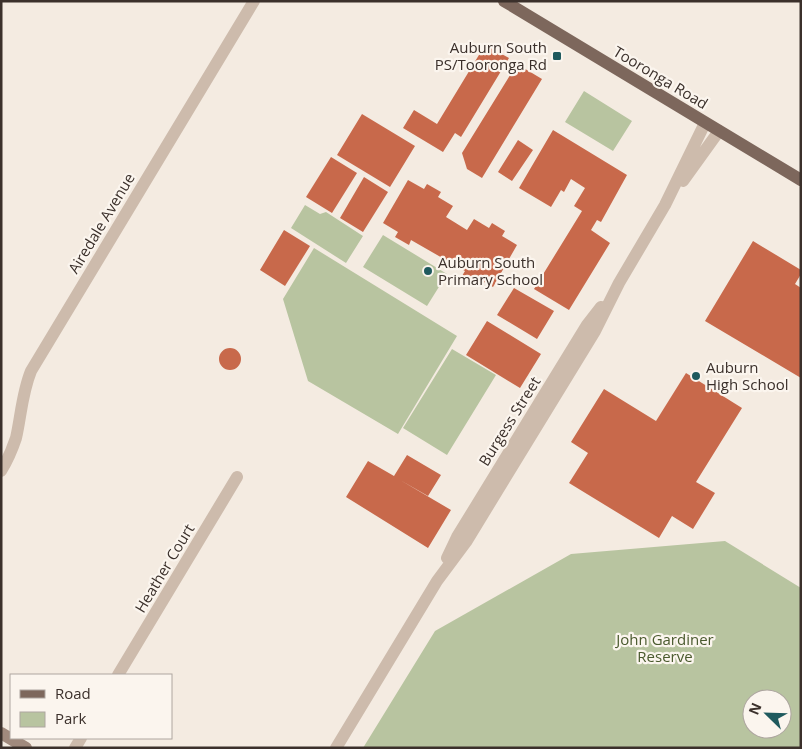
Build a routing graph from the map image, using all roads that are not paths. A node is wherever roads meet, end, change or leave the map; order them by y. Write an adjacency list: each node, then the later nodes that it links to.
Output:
1 (254, 1): 7 (street, Airedale Avenue)
2 (504, 1): 3 (main road, Tooronga Road)
3 (705, 123): 4 (main road, Tooronga Road); 6 (street, Burgess Street)
4 (719, 132): 5 (main road, Tooronga Road); 6 (street, Burgess Street)
5 (801, 180)
6 (665, 205): 12 (street, Burgess Street)
7 (1, 471)
8 (237, 477): 9 (street, Heather Court)
9 (119, 674)
10 (11, 739): 11 (main road)
11 (26, 748)
12 (336, 748)

